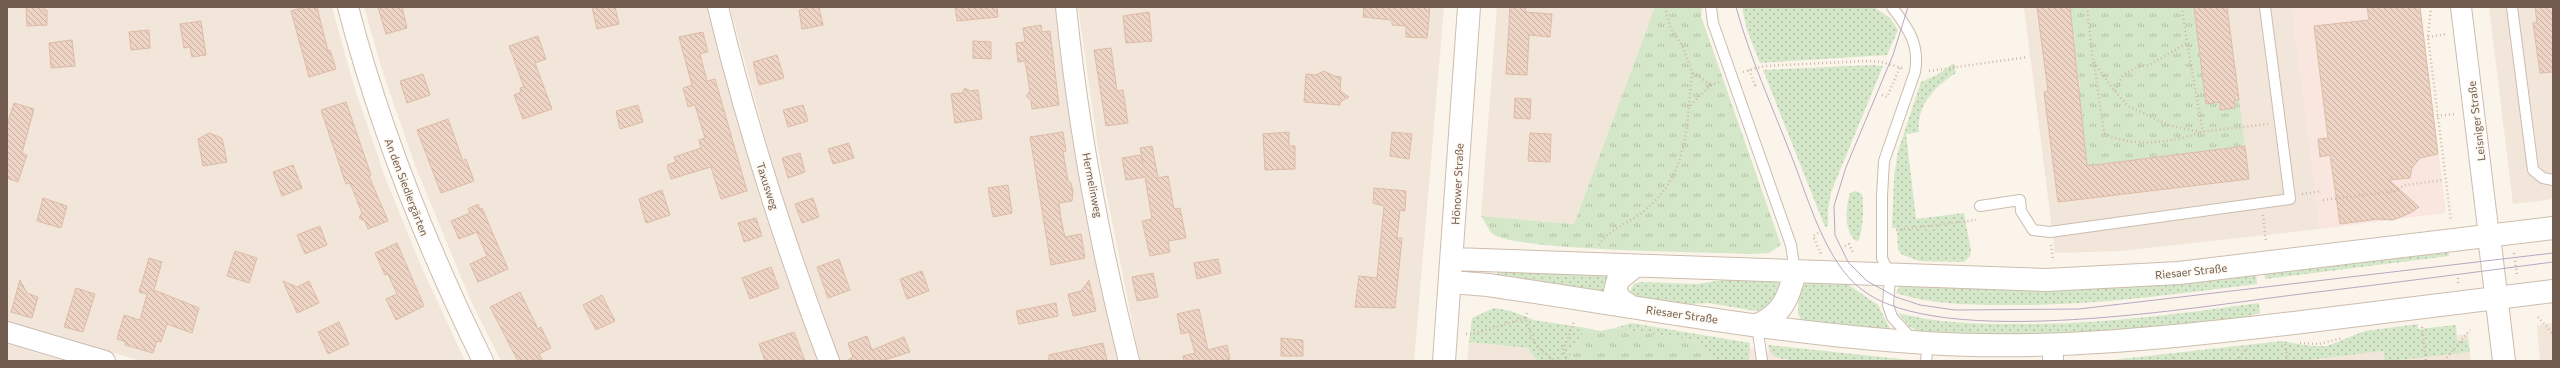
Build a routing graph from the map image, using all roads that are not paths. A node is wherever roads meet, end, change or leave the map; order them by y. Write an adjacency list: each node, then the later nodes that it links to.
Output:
1 (348, 7): 27 (street, An den Siedlergärten)
2 (718, 7): 28 (street, Taxusweg)
3 (1066, 7): 29 (street, Hermelinweg)
4 (1469, 7): 14 (main road, Hönower Straße)
5 (1711, 7): 16 (lane)
6 (1892, 7): 17 (lane)
7 (2265, 7): 11 (lane)
8 (2461, 7): 13 (street, Leisniger Straße)
9 (2512, 7): 10 (lane)
10 (2553, 180)
11 (1980, 206)
12 (2553, 228): 13 (main road, Riesaer Straße)
13 (2489, 236): 17 (main road, Riesaer Straße); 20 (main road)
14 (1453, 258): 15 (main road, Riesaer Straße); 18 (main road, Hönower Straße)
15 (1634, 267): 16 (main road, Riesaer Straße); 21 (main road)
16 (1795, 272): 17 (main road, Riesaer Straße); 22 (main road)
17 (1890, 276): 24 (lane)
18 (1451, 282): 21 (main road, Riesaer Straße); 30 (main road, Hönower Straße)
19 (2553, 291): 20 (main road, Riesaer Straße)
20 (2497, 298): 25 (main road, Riesaer Straße); 32 (main road)
21 (1630, 306): 22 (main road, Riesaer Straße)
22 (1757, 325): 24 (main road, Riesaer Straße); 31 (lane)
23 (7, 332): 26 (street)
24 (1923, 349): 25 (main road, Riesaer Straße)
25 (2053, 353)
26 (105, 361)
27 (483, 361)
28 (830, 361)
29 (1129, 361)
30 (1444, 361)
31 (1762, 361)
32 (2504, 361)

